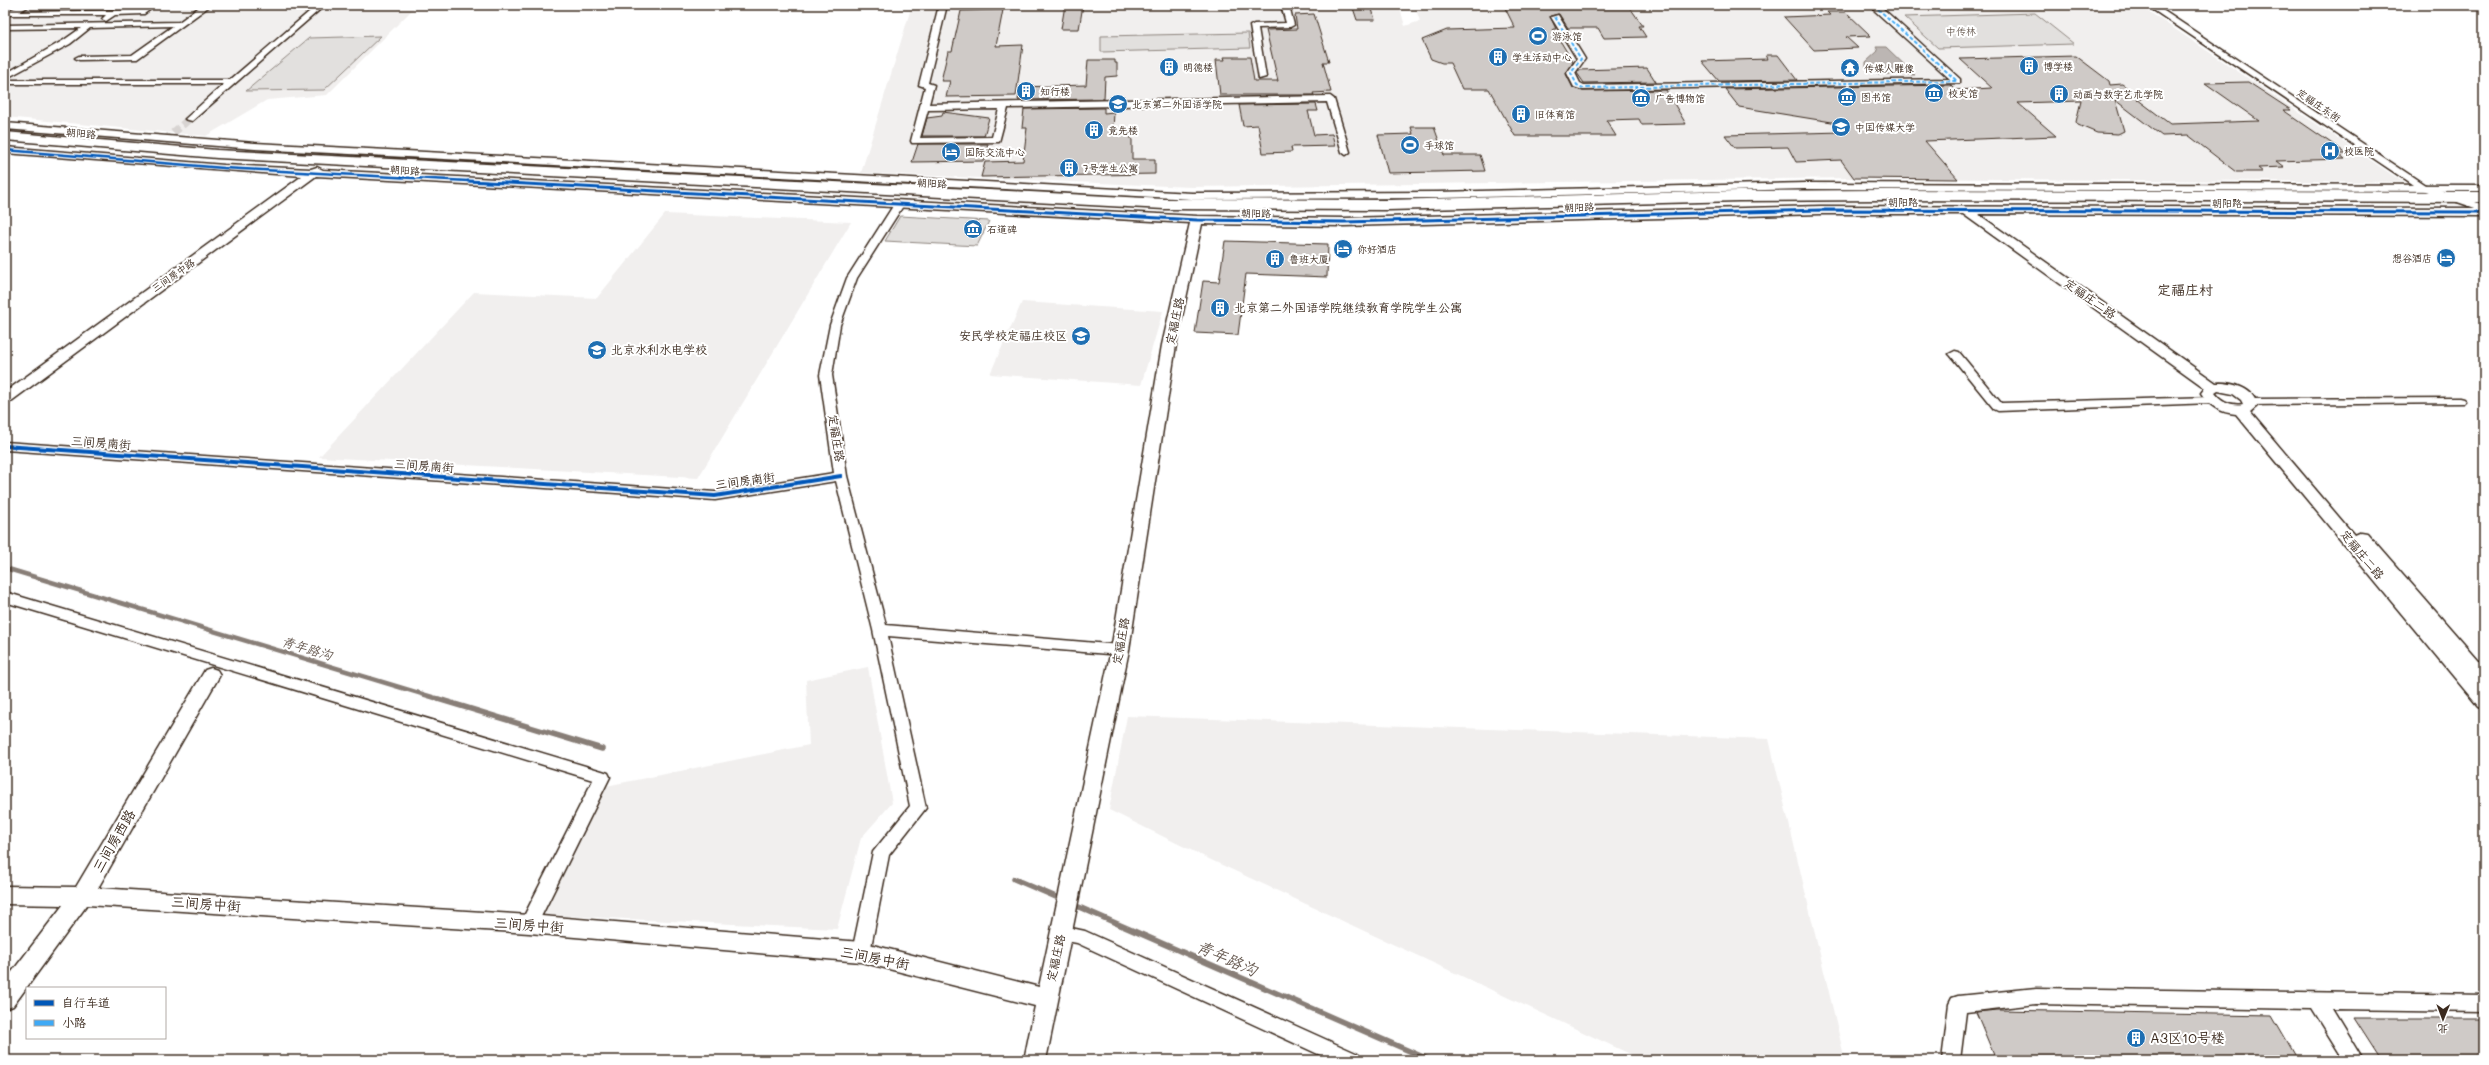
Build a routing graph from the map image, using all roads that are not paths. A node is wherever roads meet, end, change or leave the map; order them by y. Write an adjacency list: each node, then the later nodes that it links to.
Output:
1 (152, 5): 10 (street)
2 (207, 5): 12 (street)
3 (321, 5): 19 (street)
4 (943, 5): 21 (street)
5 (1285, 5): 17 (street)
6 (2150, 5): 32 (street, 定福庄东街)
7 (23, 7): 8 (street); 10 (street)
8 (5, 8)
9 (1877, 8): 11 (street)
10 (113, 14): 13 (street)
11 (1555, 17)
12 (181, 24): 13 (street); 15 (street)
13 (92, 26): 14 (street); 16 (street)
14 (5, 27)
15 (79, 58)
16 (5, 77)
17 (1262, 77)
18 (5, 82): 19 (street)
19 (231, 82): 22 (street)
20 (1004, 106): 21 (street); 21 (street); 28 (street)
21 (925, 107)
22 (189, 119)
23 (5, 126): 30 (street, 朝阳路)
24 (5, 136): 30 (highway, 朝阳路)
25 (5, 142): 30 (highway, 朝阳路)
26 (5, 150): 27 (street, 朝阳路)
27 (23, 152): 29 (street); 30 (street, 朝阳路)
28 (1346, 152)
29 (5, 162)
30 (328, 162): 31 (highway, 朝阳路); 31 (street, 朝阳路); 42 (street, 三间房中路)
31 (780, 187): 32 (street, 朝阳路); 34 (highway, 朝阳路); 35 (highway, 朝阳路); 36 (street, 朝阳路)
32 (2422, 188): 33 (street, 朝阳路); 34 (street, 定福庄东街)
33 (2484, 188)
34 (2451, 197): 35 (highway, 朝阳路)
35 (2481, 203)
36 (898, 206): 39 (street, 朝阳路); 46 (street, 定福庄路)
37 (1965, 210): 38 (street, 朝阳路); 39 (street, 朝阳路); 41 (street, 定福庄二路)
38 (2484, 212)
39 (1197, 220): 49 (street, 定福庄路)
40 (1955, 354): 41 (street)
41 (2213, 394): 44 (street, 定福庄二路)
42 (5, 399)
43 (2459, 401): 44 (street)
44 (2247, 406): 51 (street, 定福庄二路); 52 (street, 定福庄二路)
45 (5, 446): 46 (street, 三间房南街)
46 (841, 476): 48 (street, 定福庄路)
47 (5, 597): 55 (street)
48 (880, 630): 49 (street); 57 (street, 定福庄路)
49 (1120, 650): 56 (street, 定福庄路)
50 (211, 675): 54 (street, 三间房西路)
51 (2484, 679)
52 (2484, 701)
53 (5, 895): 54 (street, 三间房中街)
54 (82, 896): 55 (street, 三间房中街); 58 (street, 三间房西路)
55 (529, 924): 57 (street, 三间房中街)
56 (1064, 925): 59 (street, 定福庄路); 63 (street)
57 (861, 952): 59 (street, 三间房中街)
58 (5, 999)
59 (1047, 999): 62 (street, 定福庄路)
60 (2318, 1002): 61 (street); 64 (street); 65 (street)
61 (2484, 1004)
62 (1035, 1060)
63 (1350, 1060)
64 (1951, 1060)
65 (2354, 1060)

